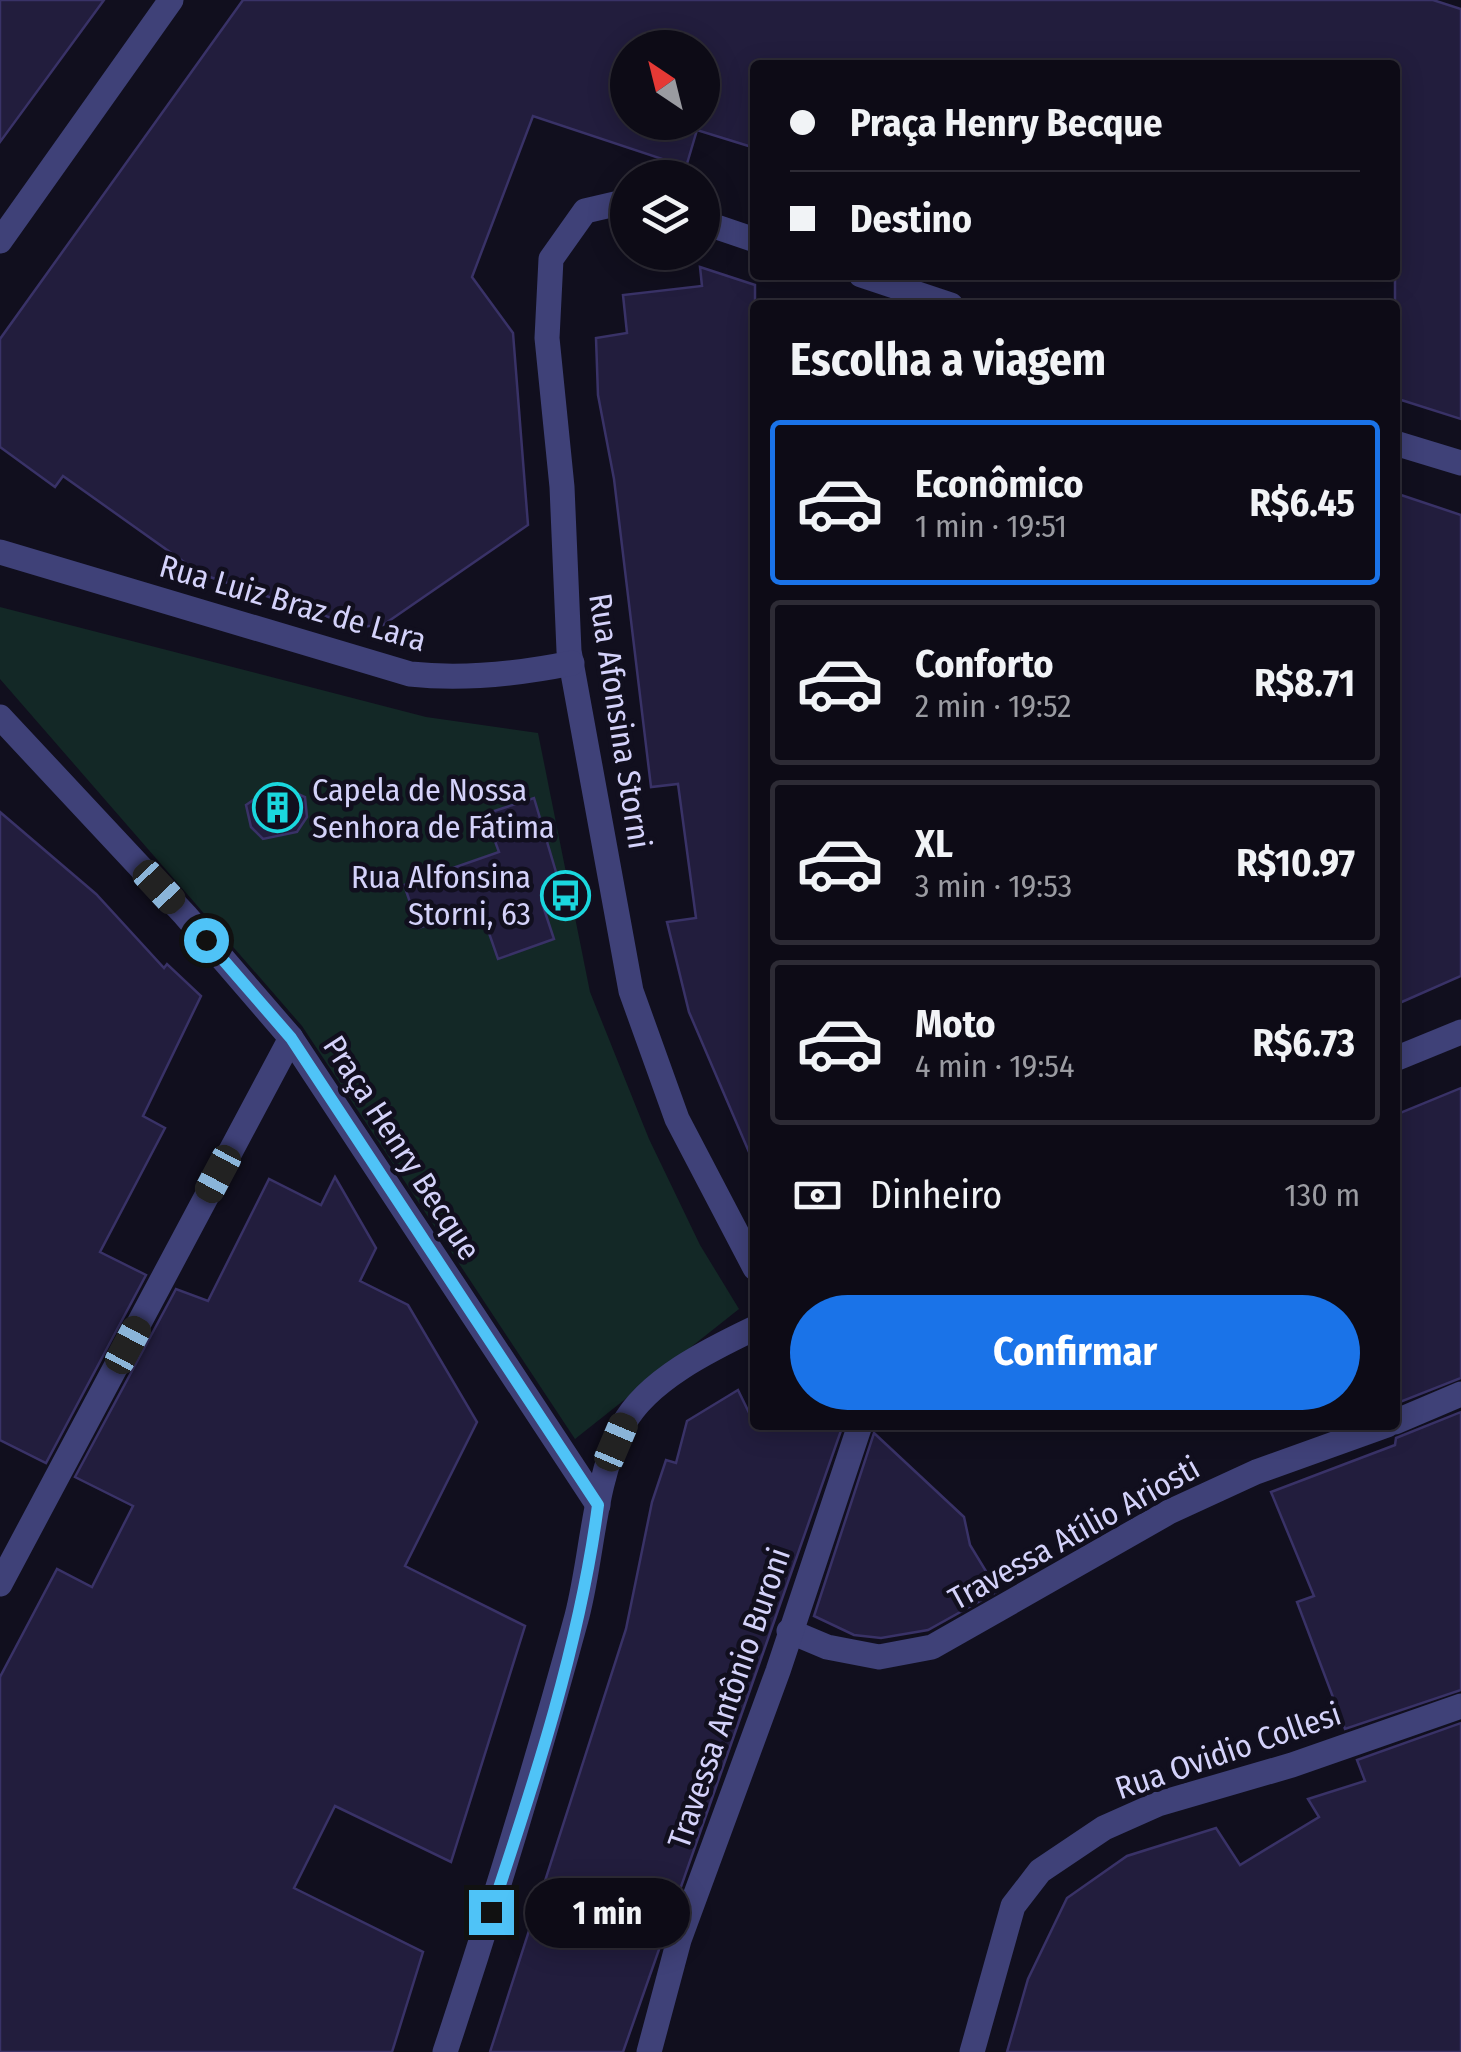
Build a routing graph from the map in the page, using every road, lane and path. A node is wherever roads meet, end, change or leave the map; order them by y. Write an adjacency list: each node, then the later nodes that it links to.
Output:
1 (171, 0): 5 (street)
2 (610, 205): 11 (street, Rua Afonsina Storni)
3 (720, 228): 4 (street)
4 (750, 238)
5 (0, 241)
6 (876, 280): 7 (street)
7 (937, 300)
8 (1400, 445): 9 (street)
9 (1461, 463)
10 (0, 552): 11 (street, Rua Luiz Braz de Lara)
11 (572, 663): 16 (street, Rua Afonsina Storni)
12 (0, 717): 14 (street, Praça Henry Becque)
13 (1461, 1032): 15 (street)
14 (291, 1038): 22 (street, Praça Henry Becque); 23 (street)
15 (1400, 1058)
16 (750, 1258)
17 (750, 1330): 22 (street)
18 (1461, 1394): 19 (street)
19 (1400, 1420)
20 (858, 1430): 24 (street, Travessa Antônio Buroni)
21 (1373, 1430): 24 (street, Travessa Atílio Ariosti)
22 (598, 1505): 26 (street)
23 (0, 1584)
24 (789, 1631): 27 (street, Travessa Antônio Buroni)
25 (1461, 1706): 28 (street, Rua Ovidio Collesi)
26 (445, 2052)
27 (649, 2052)
28 (972, 2052)

